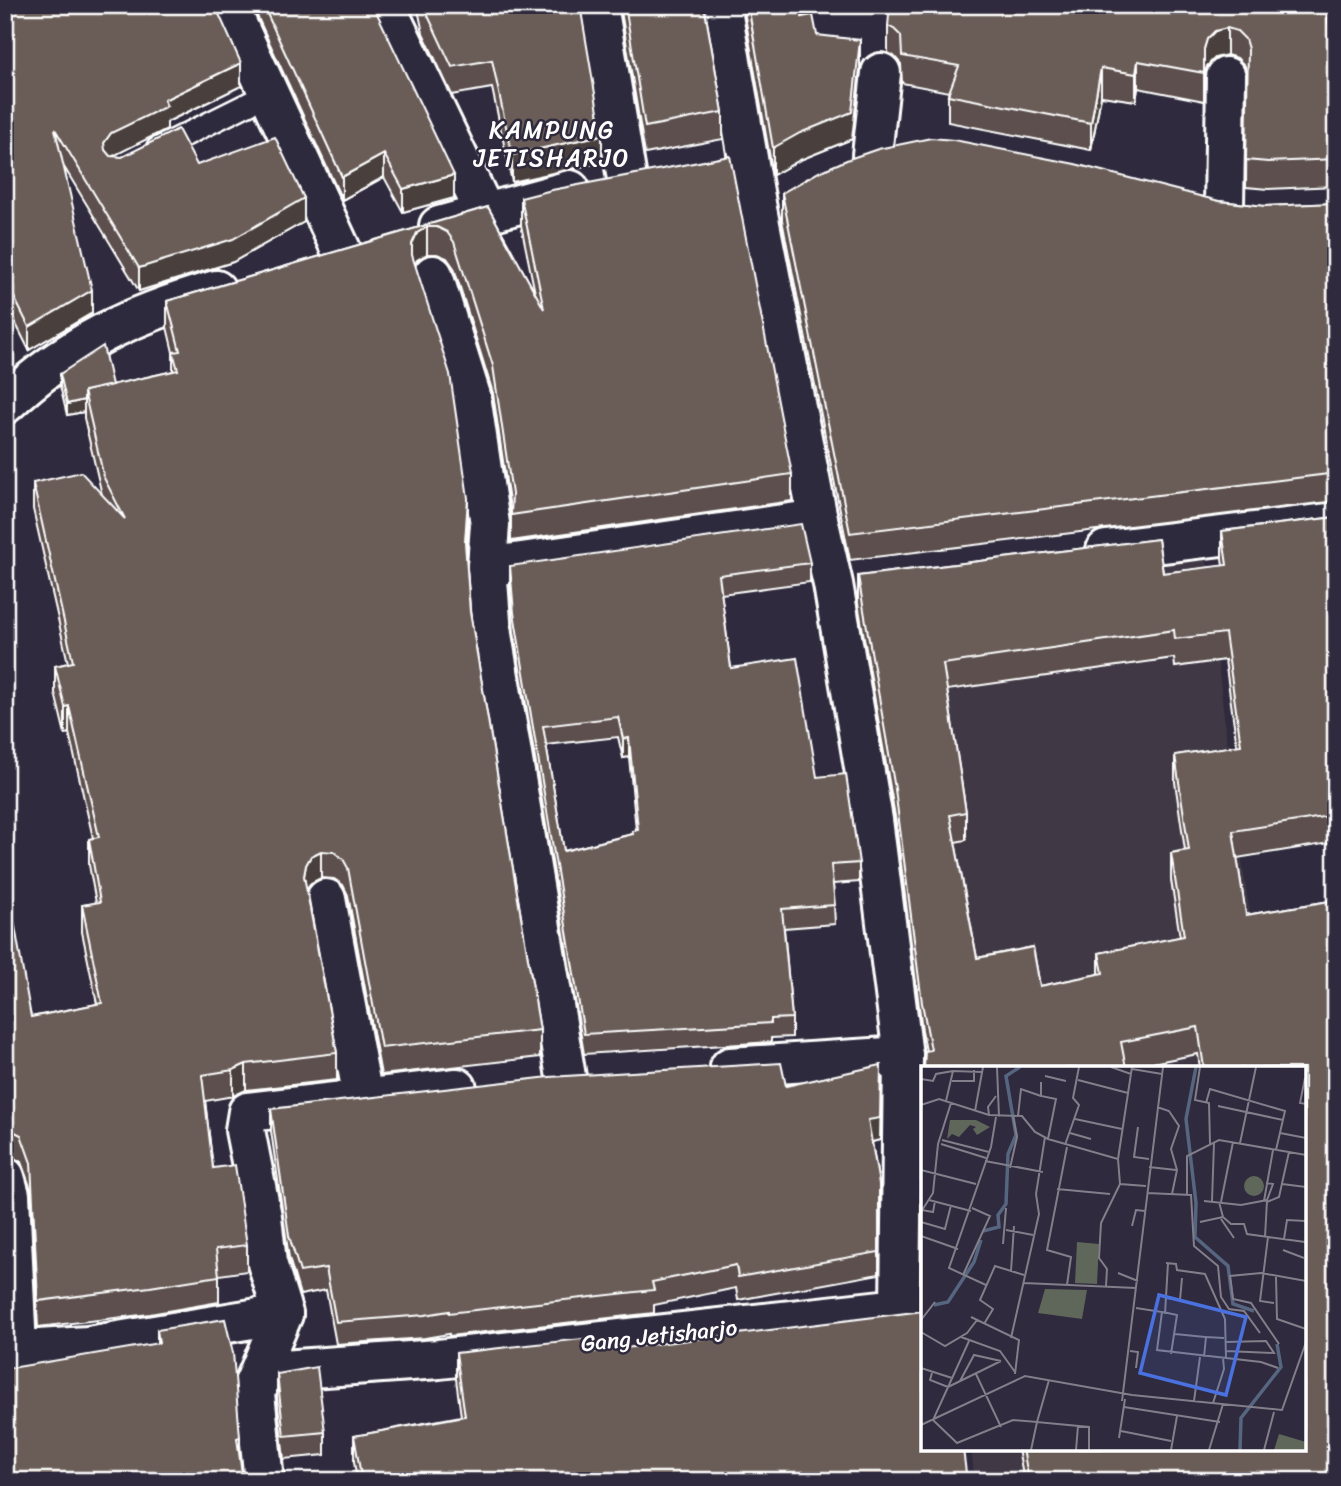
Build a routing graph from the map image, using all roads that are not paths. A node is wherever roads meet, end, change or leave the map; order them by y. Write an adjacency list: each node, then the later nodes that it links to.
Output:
1 (385, 5): 13 (street)
2 (598, 5): 11 (street)
3 (721, 5): 19 (street)
4 (229, 8): 7 (street)
5 (881, 73): 8 (street)
6 (1226, 77): 12 (street)
7 (268, 94): 9 (lane); 14 (street)
8 (911, 146)
9 (142, 156)
10 (667, 171): 11 (street)
11 (628, 179): 13 (street)
12 (1183, 197)
13 (485, 213): 14 (street)
14 (374, 244): 15 (street)
15 (306, 263)
16 (433, 275): 22 (street)
17 (246, 281): 18 (street)
18 (5, 404)
19 (818, 519): 22 (street); 24 (street)
20 (1336, 522): 21 (street)
21 (1068, 555)
22 (487, 567): 26 (street)
23 (326, 899): 28 (street)
24 (903, 1056): 25 (street); 32 (street, Gang Jetisharjo)
25 (701, 1068)
26 (607, 1074)
27 (494, 1084): 28 (street)
28 (363, 1098): 30 (street)
29 (5, 1177): 31 (street)
30 (283, 1314): 31 (street); 32 (street)
31 (11, 1350)
32 (254, 1384): 33 (street)
33 (264, 1481)

